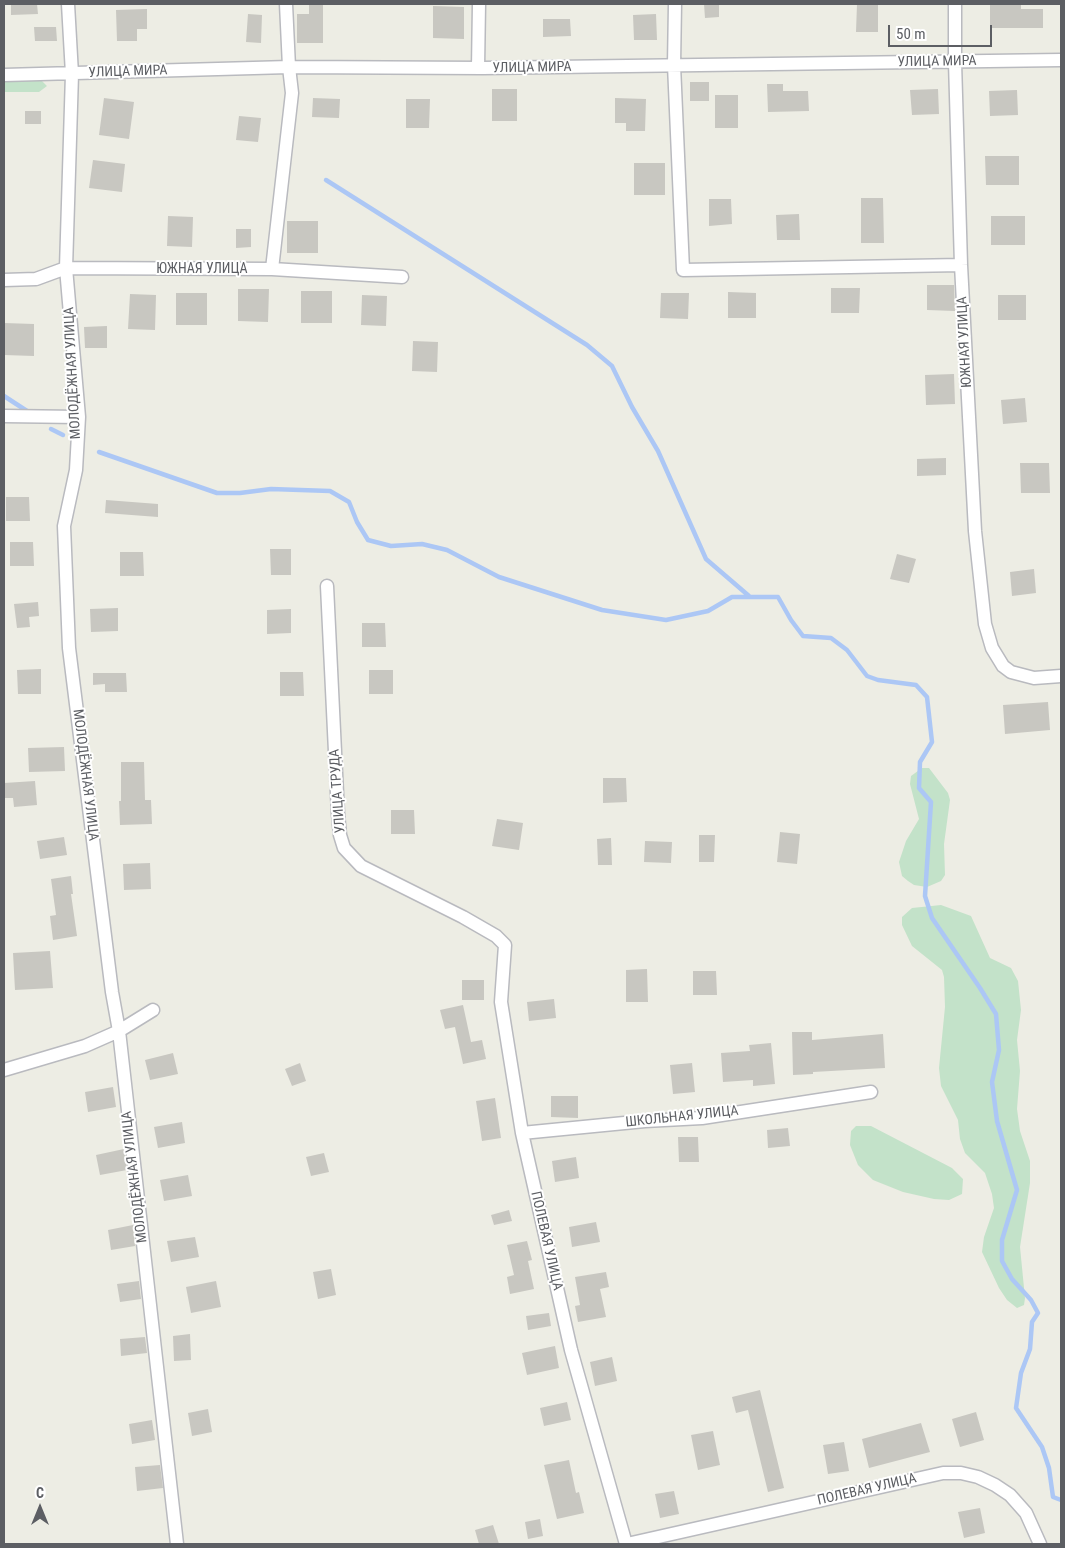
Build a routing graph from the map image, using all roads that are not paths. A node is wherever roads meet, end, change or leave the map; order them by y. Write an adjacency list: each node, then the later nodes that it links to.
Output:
1 (68, 4): 11 (street, МОЛОДЁЖНАЯ УЛИЦА)
2 (286, 4): 9 (street)
3 (479, 4): 10 (street)
4 (675, 4): 8 (street)
5 (955, 4): 7 (street, ЮЖНАЯ УЛИЦА)
6 (1061, 60): 7 (street, УЛИЦА МИРА)
7 (955, 62): 8 (street, УЛИЦА МИРА); 13 (street, ЮЖНАЯ УЛИЦА)
8 (674, 66): 10 (street, УЛИЦА МИРА); 13 (street)
9 (289, 67): 10 (street, УЛИЦА МИРА); 11 (street, УЛИЦА МИРА); 15 (street)
10 (478, 68)
11 (72, 74): 12 (street, УЛИЦА МИРА); 14 (street, МОЛОДЁЖНАЯ УЛИЦА)
12 (4, 75)
13 (961, 265): 21 (street, ЮЖНАЯ УЛИЦА)
14 (66, 268): 15 (street, ЮЖНАЯ УЛИЦА); 17 (street, ЮЖНАЯ УЛИЦА); 19 (street, МОЛОДЁЖНАЯ УЛИЦА)
15 (272, 269): 16 (street, ЮЖНАЯ УЛИЦА)
16 (402, 277)
17 (4, 280)
18 (4, 416): 19 (street)
19 (79, 417): 24 (street, МОЛОДЁЖНАЯ УЛИЦА)
20 (328, 586): 22 (street, УЛИЦА ТРУДА)
21 (1061, 676)
22 (496, 936): 27 (street, ПОЛЕВАЯ УЛИЦА)
23 (153, 1010): 24 (street)
24 (119, 1031): 25 (street); 28 (street, МОЛОДЁЖНАЯ УЛИЦА)
25 (4, 1070)
26 (871, 1092): 27 (street, ШКОЛЬНАЯ УЛИЦА)
27 (522, 1133): 29 (street, ПОЛЕВАЯ УЛИЦА)
28 (177, 1544)
29 (627, 1544): 30 (street, ПОЛЕВАЯ УЛИЦА)
30 (1040, 1544)

